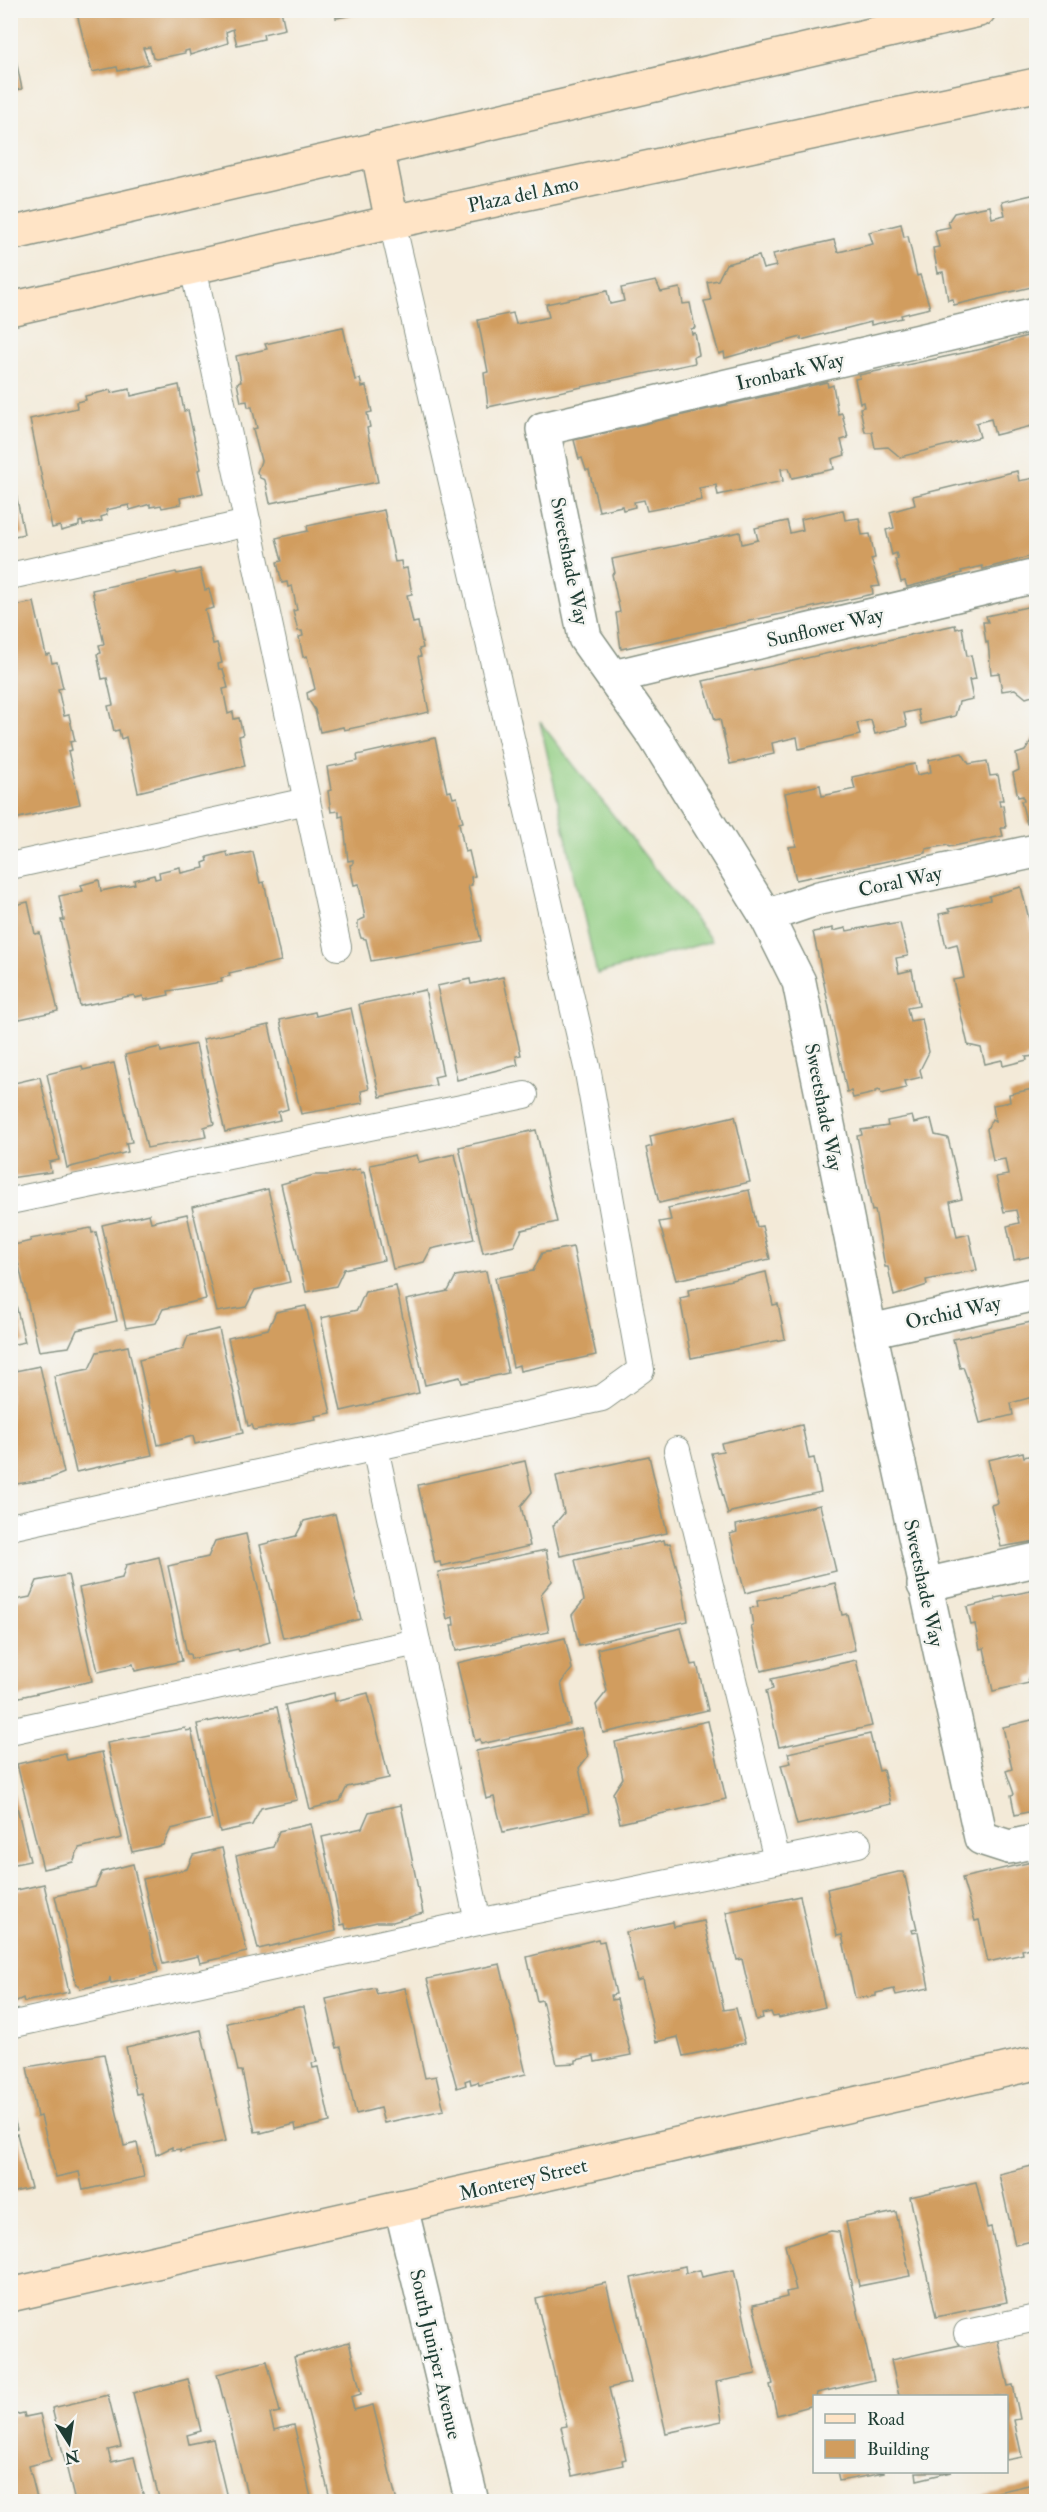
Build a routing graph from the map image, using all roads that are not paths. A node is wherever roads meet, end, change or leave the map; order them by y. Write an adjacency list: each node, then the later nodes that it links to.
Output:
1 (980, 10): 3 (main road)
2 (1036, 85): 4 (main road, Plaza del Amo)
3 (377, 148): 4 (main road); 5 (main road)
4 (392, 222): 6 (main road, Plaza del Amo); 23 (lane)
5 (10, 234)
6 (193, 267): 7 (main road, Plaza del Amo); 10 (lane)
7 (10, 309)
8 (1036, 314): 9 (street, Ironbark Way)
9 (543, 429): 13 (street, Sweetshade Way)
10 (248, 524): 11 (lane); 14 (lane)
11 (10, 576)
12 (1036, 576): 13 (street, Sunflower Way)
13 (613, 677): 17 (street, Sweetshade Way)
14 (307, 801): 16 (lane); 18 (lane)
15 (1036, 851): 17 (street, Coral Way)
16 (10, 866)
17 (766, 916): 22 (street, Sweetshade Way)
18 (338, 947)
19 (525, 1095): 20 (lane)
20 (10, 1202)
21 (1036, 1294): 22 (street, Orchid Way)
22 (870, 1330): 27 (street, Sweetshade Way)
23 (375, 1448): 25 (lane); 28 (lane)
24 (676, 1450): 32 (lane)
25 (10, 1527)
26 (1036, 1560): 27 (street)
27 (924, 1585): 30 (street, Sweetshade Way)
28 (417, 1642): 29 (lane); 33 (lane)
29 (10, 1731)
30 (1036, 1841)
31 (858, 1844): 32 (lane)
32 (777, 1860): 33 (lane)
33 (478, 1922): 34 (lane)
34 (10, 2025)
35 (1036, 2063): 36 (main road, Monterey Street)
36 (401, 2207): 37 (main road, Monterey Street); 40 (street, South Juniper Avenue)
37 (10, 2295)
38 (1036, 2318): 39 (lane)
39 (968, 2333)
40 (472, 2502)

